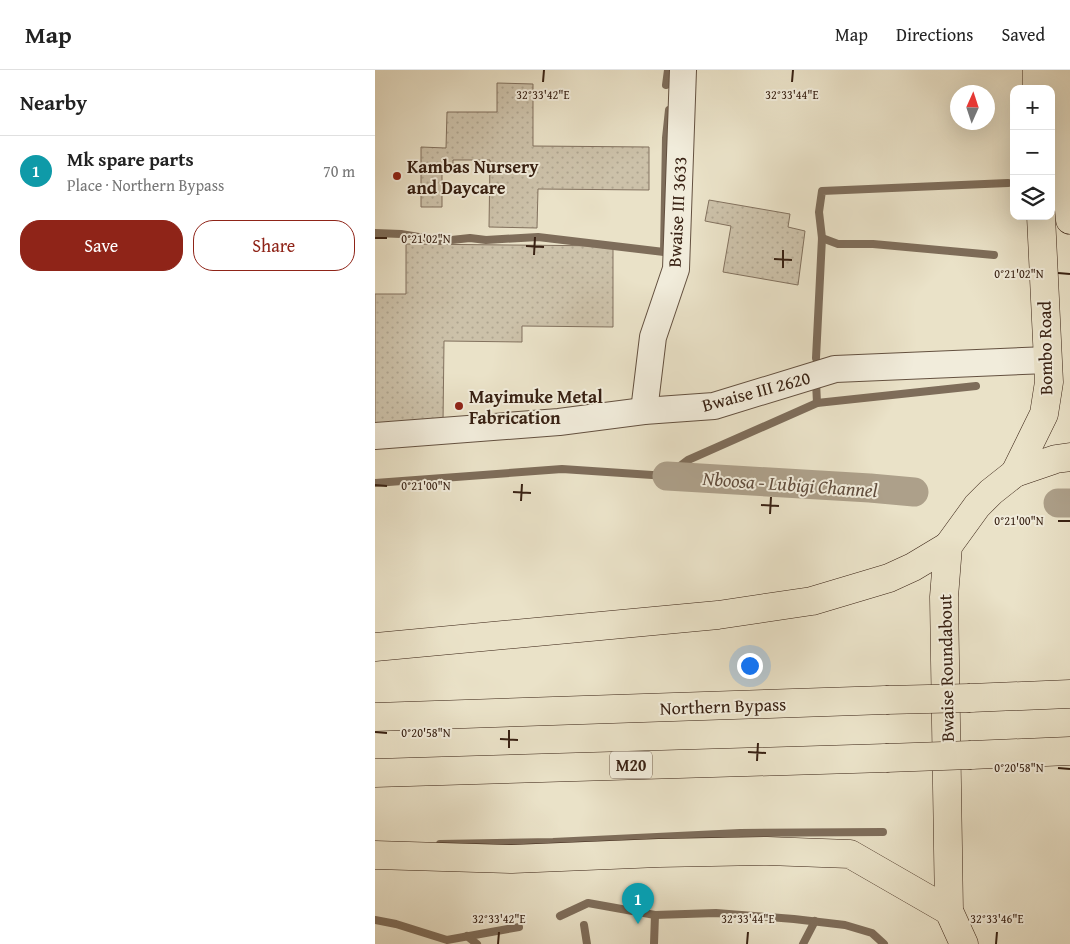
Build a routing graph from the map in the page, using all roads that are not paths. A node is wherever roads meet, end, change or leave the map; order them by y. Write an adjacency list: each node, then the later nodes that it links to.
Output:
1 (683, 70): 8 (street, Bwaise III 3633)
2 (1037, 70): 4 (main road)
3 (1061, 70): 6 (main road)
4 (1037, 85)
5 (1041, 220): 7 (main road, Bombo Road)
6 (1070, 220)
7 (1048, 360): 8 (street, Bwaise III 2620); 11 (main road, Bombo Road)
8 (644, 411): 9 (street, Bwaise III 2620)
9 (375, 436)
10 (1070, 457): 11 (main road)
11 (1015, 474): 12 (main road)
12 (948, 546): 13 (main road); 19 (main road, Bwaise Roundabout)
13 (375, 647)
14 (1070, 694): 15 (main road, Northern Bypass, bridge)
15 (375, 716)
16 (1070, 751): 17 (main road, M20, bridge)
17 (375, 773)
18 (375, 855): 19 (main road)
19 (949, 911): 20 (main road, Bwaise Roundabout)
20 (964, 944)

